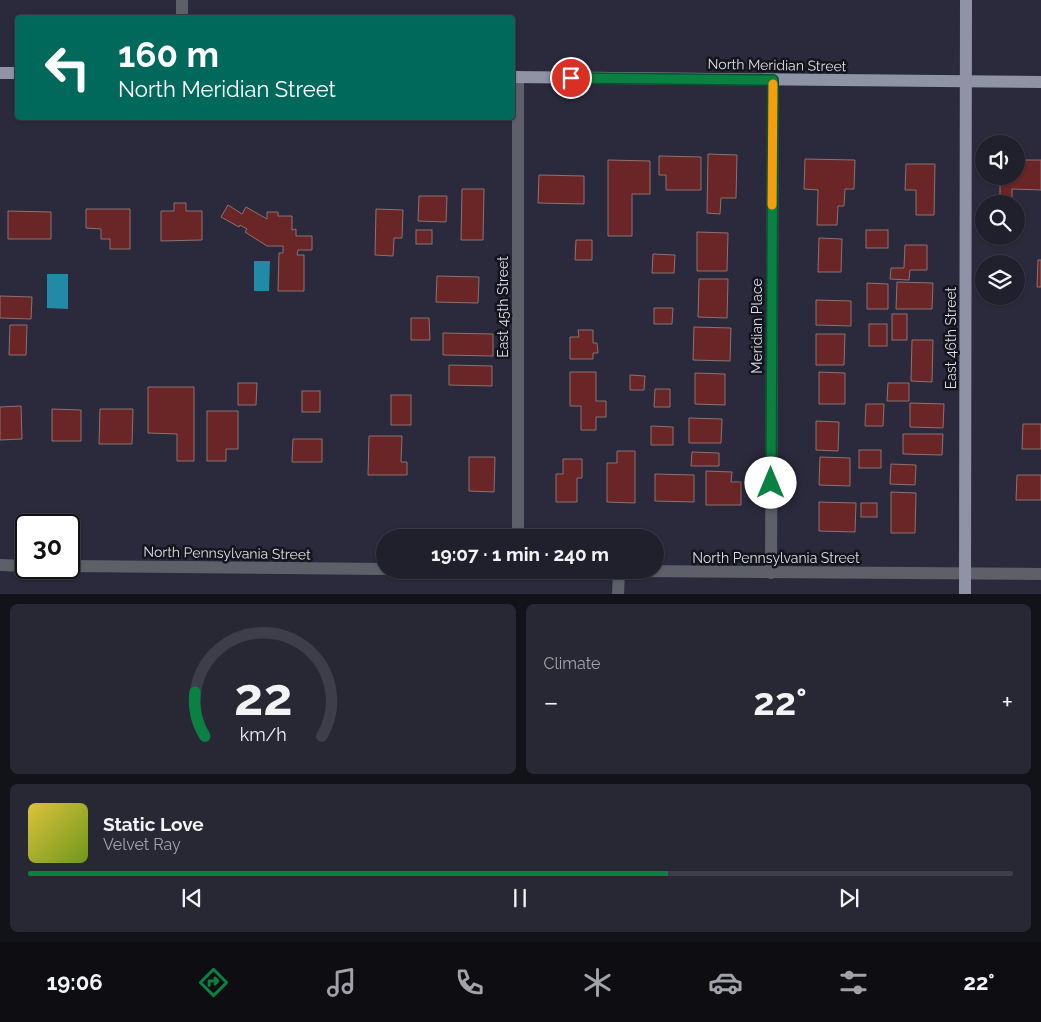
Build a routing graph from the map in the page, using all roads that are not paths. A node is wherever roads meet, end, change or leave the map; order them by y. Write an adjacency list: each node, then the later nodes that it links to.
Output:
1 (182, 0): 3 (street)
2 (966, 0): 8 (main road, East 46th Street)
3 (182, 15)
4 (0, 73): 5 (main road)
5 (15, 73)
6 (515, 77): 7 (main road, North Meridian Street); 10 (street, East 45th Street)
7 (773, 80): 8 (main road, North Meridian Street); 16 (street, Meridian Place)
8 (966, 82): 9 (main road, North Meridian Street); 17 (main road, East 46th Street)
9 (1041, 82)
10 (518, 529)
11 (0, 566): 12 (street)
12 (15, 566)
13 (80, 566): 14 (street, North Pennsylvania Street)
14 (376, 569)
15 (664, 572): 16 (street, North Pennsylvania Street)
16 (771, 573): 17 (street, North Pennsylvania Street)
17 (965, 574): 18 (street, North Pennsylvania Street); 21 (main road, East 46th Street)
18 (1041, 574)
19 (619, 579): 20 (street)
20 (618, 594)
21 (965, 594)

